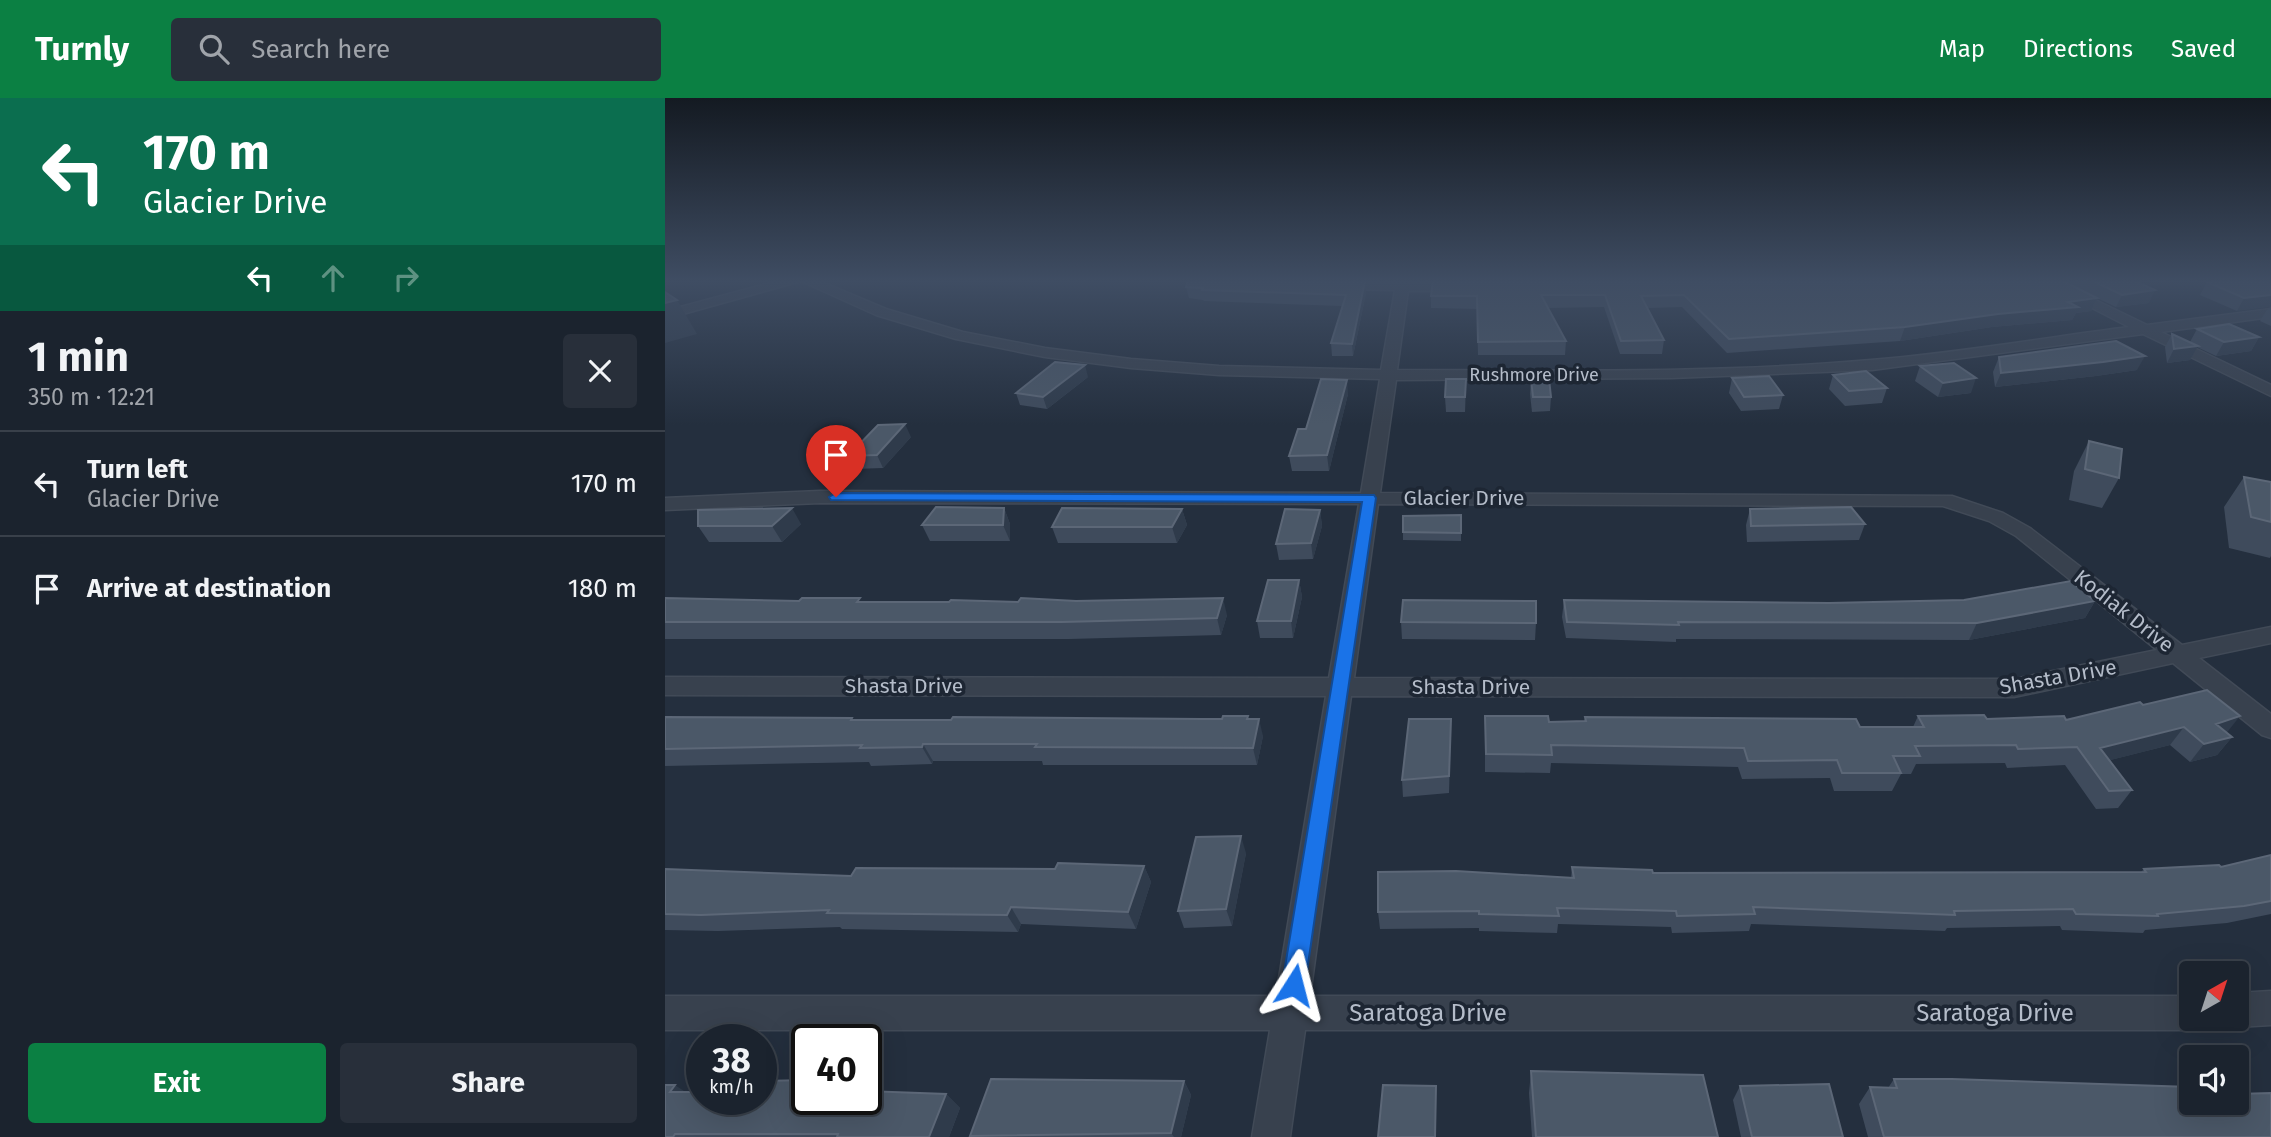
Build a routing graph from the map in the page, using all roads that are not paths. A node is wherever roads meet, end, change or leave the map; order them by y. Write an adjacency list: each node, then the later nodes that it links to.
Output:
1 (944, 328): 6 (street, Rushmore Drive)
2 (1395, 328): 6 (street)
3 (2142, 328): 5 (street)
4 (2156, 328): 5 (street, Rushmore Drive)
5 (2145, 330): 6 (street, Rushmore Drive); 7 (street)
6 (1388, 375): 8 (street)
7 (2271, 391)
8 (1370, 498): 9 (street, Glacier Drive); 10 (street, Glacier Drive); 14 (street)
9 (665, 504)
10 (1969, 506): 12 (street, Kodiak Drive)
11 (2271, 635): 12 (street, Shasta Drive)
12 (2179, 654): 14 (street, Shasta Drive); 15 (street, Kodiak Drive)
13 (665, 686): 14 (street, Shasta Drive)
14 (1339, 686): 19 (street)
15 (2271, 728)
16 (2271, 1008): 17 (street)
17 (2249, 1009)
18 (665, 1013): 19 (street, Saratoga Drive)
19 (1290, 1013): 20 (street, Saratoga Drive); 21 (street)
20 (2179, 1013)
21 (1271, 1137)

